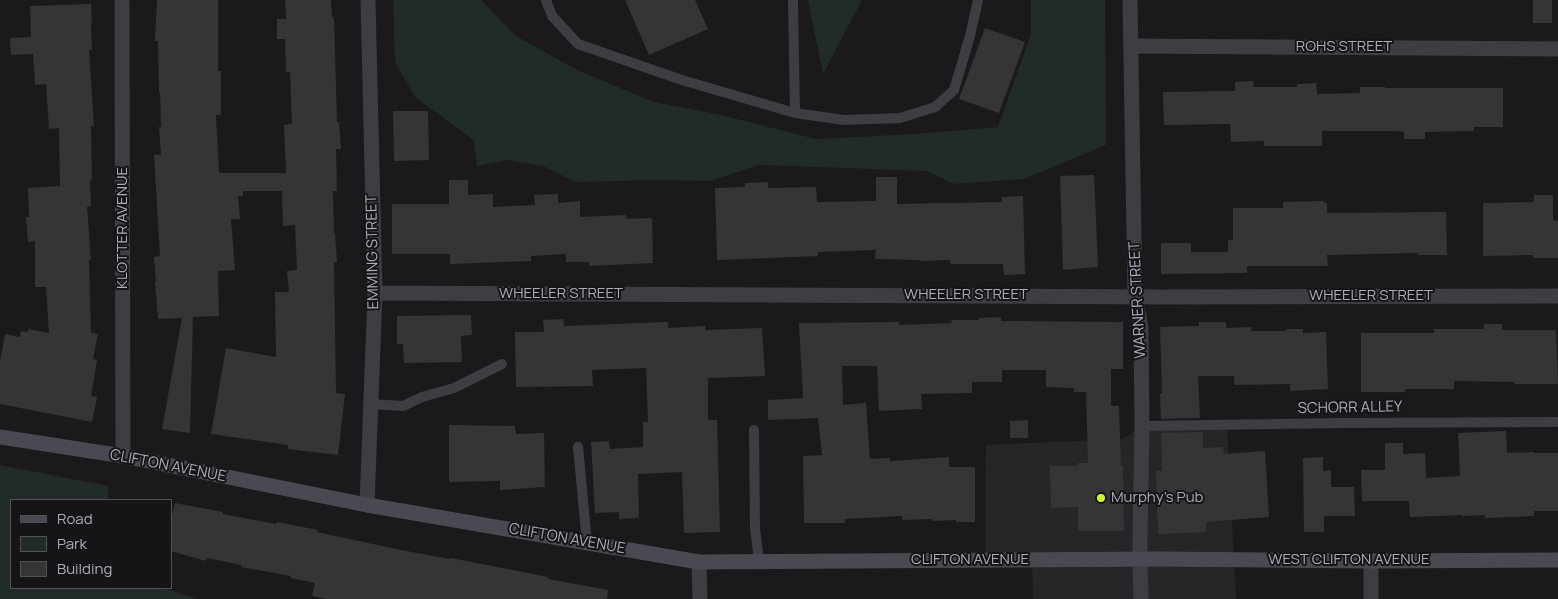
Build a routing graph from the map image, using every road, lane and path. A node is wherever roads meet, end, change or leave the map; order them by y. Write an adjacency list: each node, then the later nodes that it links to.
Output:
1 (122, 0): 20 (street, KLOTTER AVENUE)
2 (368, 0): 10 (street, EMMING STREET)
3 (546, 0): 9 (lane)
4 (793, 0): 9 (lane)
5 (978, 0): 9 (lane)
6 (1130, 0): 7 (street, WARNER STREET)
7 (1131, 46): 8 (street, ROHS STREET); 11 (street, WARNER STREET)
8 (1558, 49)
9 (795, 113)
10 (375, 293): 11 (street, WHEELER STREET); 14 (street, EMMING STREET)
11 (1135, 296): 12 (street, WHEELER STREET); 16 (street, WARNER STREET)
12 (1558, 296)
13 (502, 364): 14 (lane)
14 (370, 404): 21 (street, EMMING STREET)
15 (1558, 422): 16 (lane, SCHORR ALLEY)
16 (1142, 426): 23 (street, WARNER STREET)
17 (754, 430): 25 (lane)
18 (0, 437): 20 (main road, CLIFTON AVENUE)
19 (578, 447): 22 (lane)
20 (123, 456): 21 (main road, CLIFTON AVENUE)
21 (367, 505): 22 (main road, CLIFTON AVENUE)
22 (587, 543): 27 (main road, CLIFTON AVENUE)
23 (1140, 560): 25 (main road, CLIFTON AVENUE); 26 (main road, WEST CLIFTON AVENUE); 29 (street, WARNER STREET)
24 (1558, 560): 26 (main road, WEST CLIFTON AVENUE)
25 (759, 561): 27 (main road, CLIFTON AVENUE)
26 (1371, 561): 30 (street)
27 (699, 562): 28 (street)
28 (700, 599)
29 (1141, 599)
30 (1371, 599)

